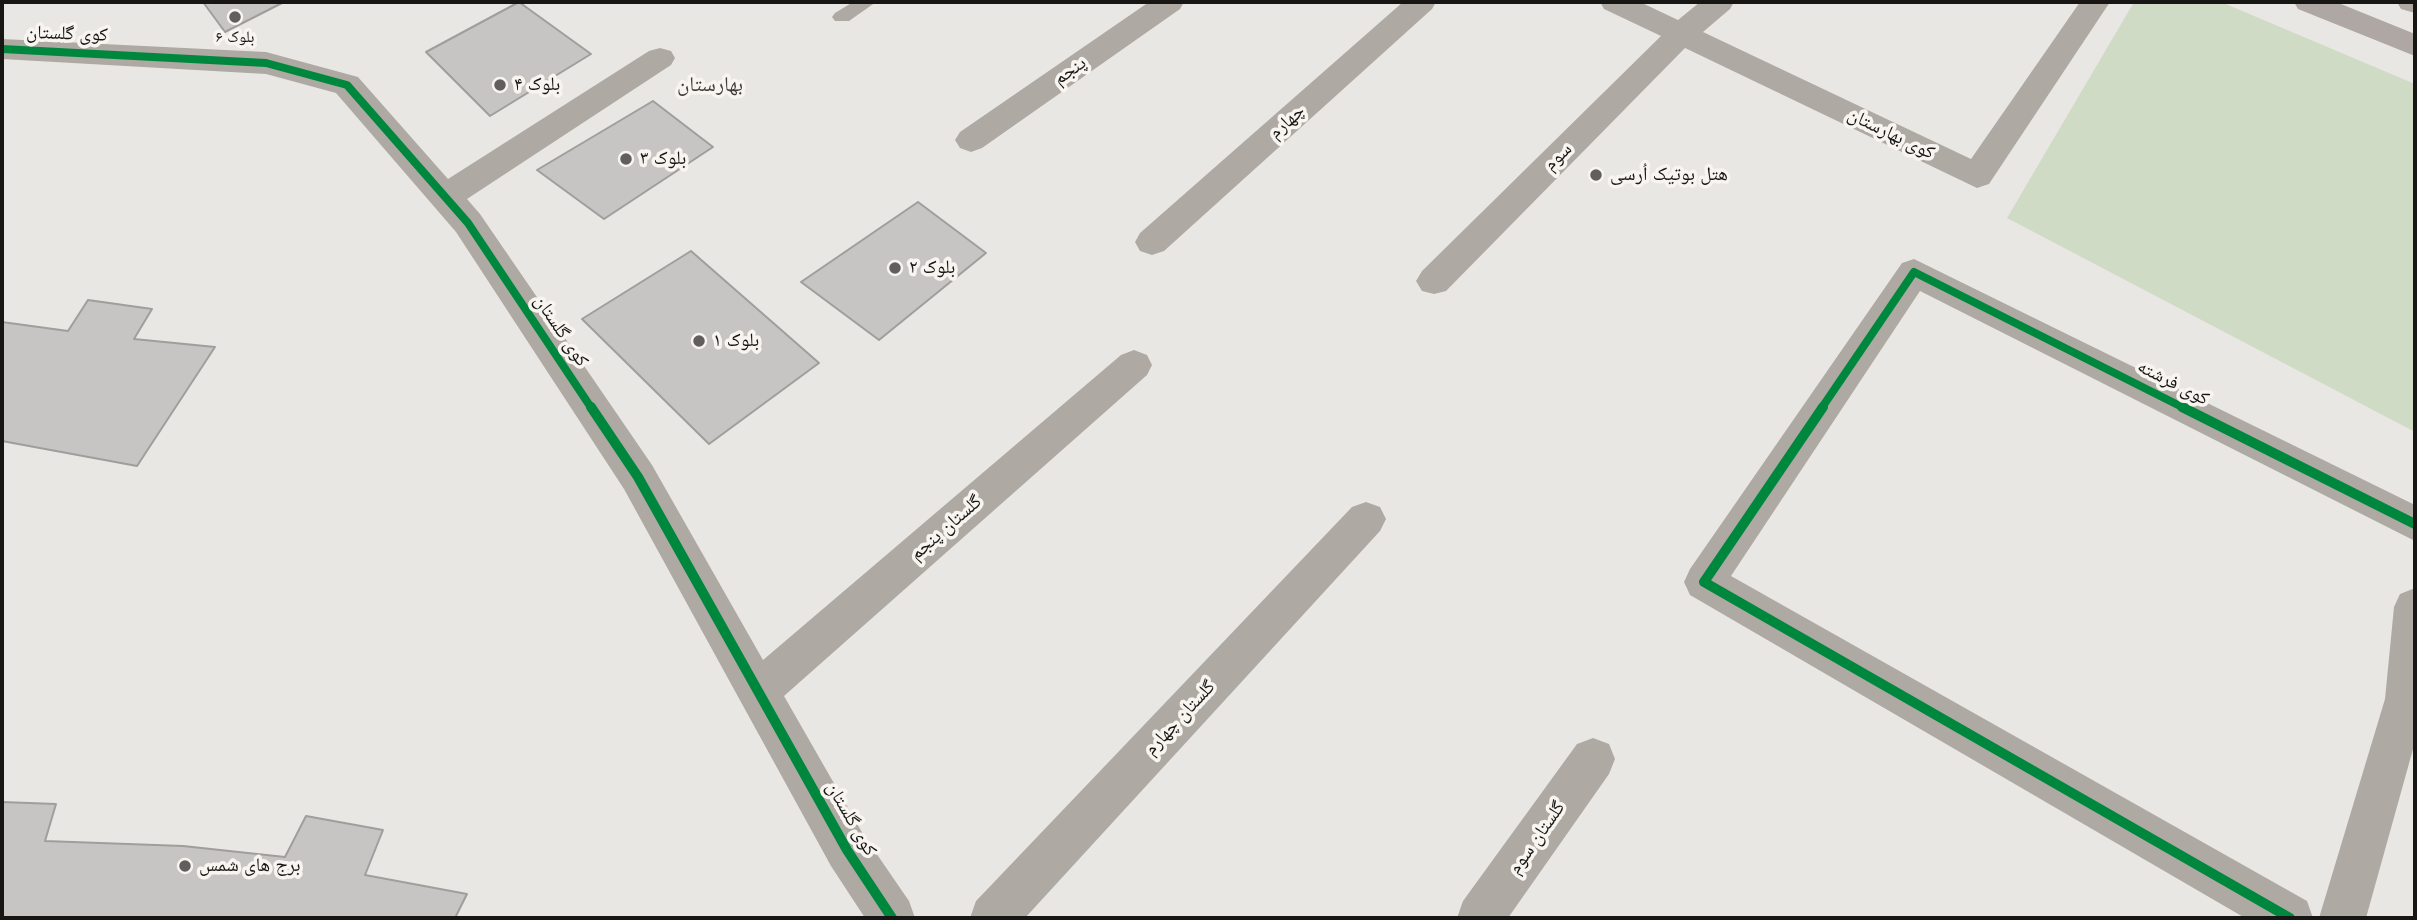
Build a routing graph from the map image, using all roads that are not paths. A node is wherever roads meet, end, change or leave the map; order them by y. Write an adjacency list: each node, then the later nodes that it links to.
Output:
1 (866, 2): 8 (lane)
2 (1169, 2): 13 (street, پنجم)
3 (1421, 2): 15 (street, چهارم)
4 (1615, 2): 9 (street, کوی بهارستان)
5 (1719, 2): 9 (street, سوم)
6 (2095, 2): 9 (street, کوی بهارستان)
7 (2309, 2): 10 (main road)
8 (842, 17)
9 (1682, 33): 16 (street, سوم)
10 (2415, 46)
11 (2, 49): 14 (street, کوی گلستان)
12 (660, 58): 14 (street)
13 (971, 140)
14 (445, 197): 21 (street, کوی گلستان)
15 (1152, 242)
16 (1434, 281)
17 (1134, 365): 21 (street, گلستان پنجم)
18 (1366, 519): 25 (street, گلستان چهارم)
19 (2415, 524): 27 (street, کوی فرشته)
20 (2415, 607): 22 (street)
21 (758, 691): 24 (street, کوی گلستان)
22 (2411, 701): 28 (street)
23 (1593, 759): 26 (street, گلستان سوم)
24 (892, 918)
25 (993, 918)
26 (1480, 918)
27 (2290, 918)
28 (2342, 918)

